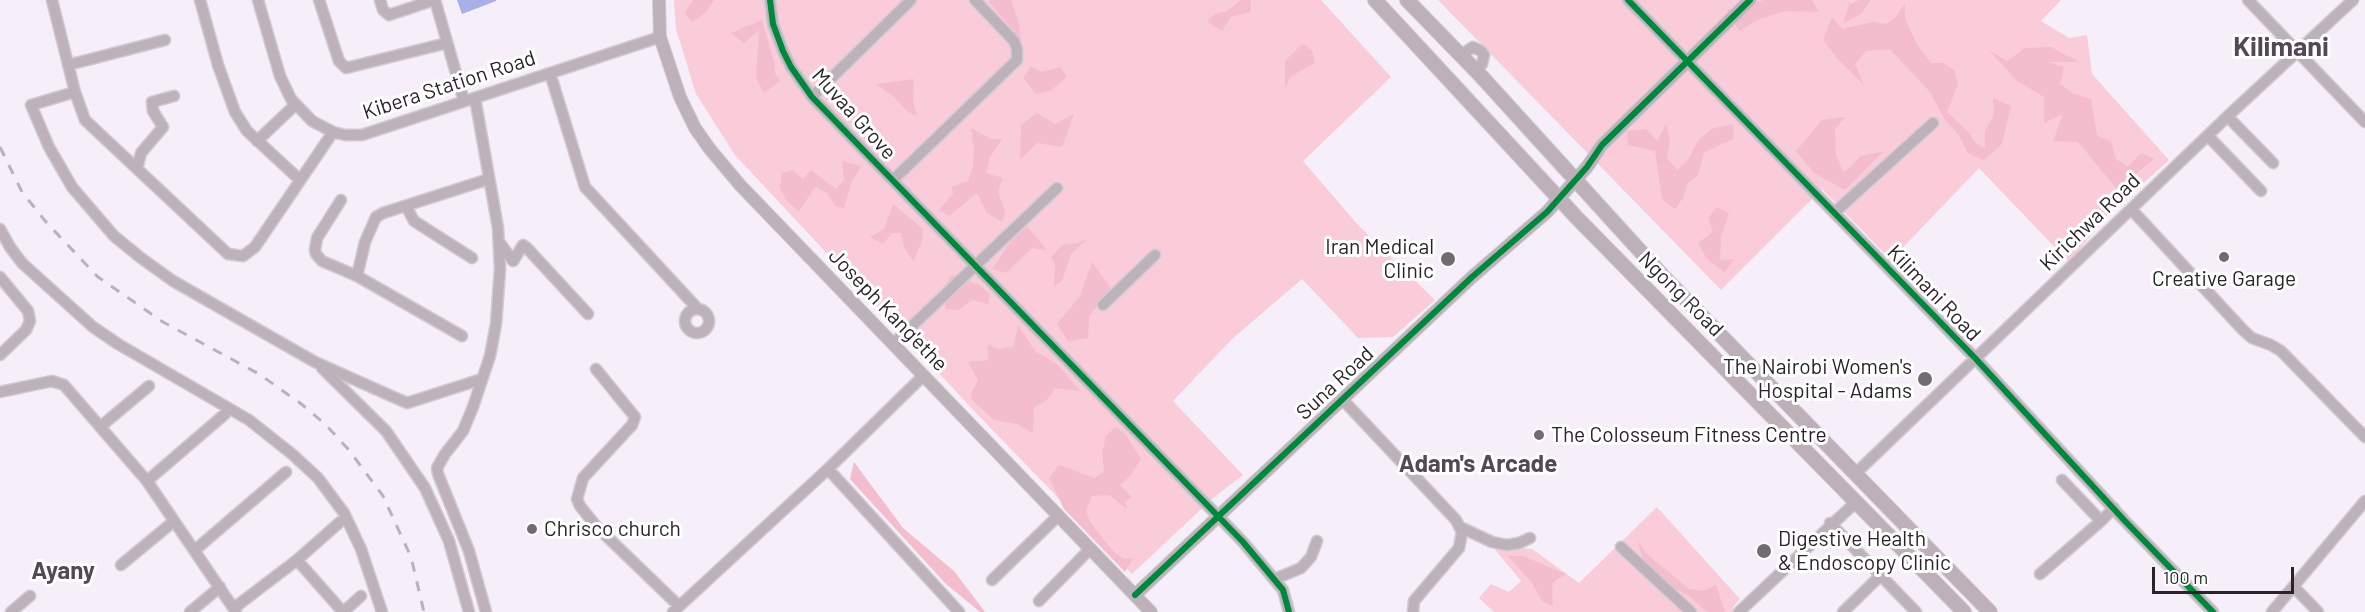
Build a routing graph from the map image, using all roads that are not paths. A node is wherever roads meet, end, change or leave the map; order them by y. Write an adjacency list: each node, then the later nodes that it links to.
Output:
1 (52, 0): 22 (street)
2 (200, 0): 34 (street)
3 (258, 0): 28 (street, Kibera Station Road)
4 (319, 0): 19 (street)
5 (380, 0): 6 (street)
6 (435, 0): 19 (street)
7 (659, 0): 17 (street, Joseph Kang'ethe)
8 (770, 0): 26 (street, Muvaa Grove)
9 (911, 0): 26 (street)
10 (975, 0): 39 (street, Muvaa Grove)
11 (1375, 0): 43 (main road, Ngong Road)
12 (1407, 0): 40 (main road, Ngong Road)
13 (1628, 0): 21 (street, Kilimani Road)
14 (1750, 0): 21 (street, Suna Road)
15 (2248, 0): 20 (street)
16 (2353, 0): 20 (street, Kirichwa Road)
17 (660, 37): 23 (street, Kibera Station Road); 59 (street, Joseph Kang'ethe)
18 (165, 40): 22 (street)
19 (447, 43): 27 (street)
20 (2297, 51): 29 (street, Kirichwa Road); 30 (street)
21 (1686, 61): 40 (street, Suna Road); 47 (street, Kilimani Road)
22 (68, 65): 24 (street)
23 (550, 73): 27 (street, Kibera Station Road); 56 (street)
24 (75, 92): 36 (street); 62 (street)
25 (174, 96): 36 (street)
26 (812, 97): 39 (street, Muvaa Grove)
27 (470, 99): 32 (street, Kibera Station Road); 37 (street)
28 (295, 105): 32 (street, Kibera Station Road); 34 (street)
29 (2228, 117): 33 (street, Kirichwa Road); 35 (street)
30 (2365, 122)
31 (1933, 123): 47 (street)
32 (333, 132): 38 (street)
33 (2208, 136): 42 (street); 46 (street, Kirichwa Road)
34 (258, 141): 38 (street)
35 (2272, 163)
36 (137, 169): 38 (street)
37 (489, 179): 45 (street); 49 (street)
38 (300, 180)
39 (892, 180): 52 (street)
40 (1575, 181): 43 (street, Suna Road); 74 (main road, Ngong Road)
41 (1058, 188): 52 (street)
42 (2261, 191)
43 (1560, 198): 68 (street, Suna Road); 78 (main road, Ngong Road)
44 (341, 200): 54 (street)
45 (406, 206): 51 (street); 54 (street)
46 (2131, 209): 61 (street, Kirichwa Road); 71 (street)
47 (1834, 213): 61 (street, Kilimani Road)
48 (0, 229): 108 (street)
49 (499, 242): 57 (street); 65 (street)
50 (1155, 255): 55 (street)
51 (472, 258)
52 (976, 267): 59 (street); 81 (street)
53 (0, 276): 60 (street)
54 (357, 276): 58 (street)
55 (1103, 305)
56 (698, 309)
57 (588, 314)
58 (462, 336)
59 (893, 344): 64 (street, Joseph Kang'ethe)
60 (0, 354)
61 (1975, 358): 74 (street, Kirichwa Road); 79 (street, Kilimani Road)
62 (315, 362): 65 (street); 109 (street)
63 (596, 369): 104 (street)
64 (923, 376): 72 (street); 80 (street, Joseph Kang'ethe)
65 (482, 379): 110 (street)
66 (149, 386): 70 (street)
67 (0, 392): 70 (street)
68 (1342, 399): 81 (street, Suna Road); 86 (street)
69 (225, 414): 76 (street)
70 (100, 427): 76 (street)
71 (2365, 437)
72 (828, 469): 104 (street); 111 (street)
73 (286, 472): 90 (street)
74 (1855, 474): 120 (main road, Ngong Road)
75 (2062, 480): 82 (street)
76 (147, 481): 83 (street)
77 (2365, 501): 99 (street)
78 (1856, 502): 85 (street); 119 (main road, Ngong Road)
79 (2114, 508): 82 (street); 121 (street, Kilimani Road)
80 (1058, 516): 91 (street, Joseph Kang'ethe); 97 (street)
81 (1218, 517): 96 (street); 100 (street, Suna Road)
82 (2101, 521): 94 (street)
83 (173, 522): 90 (street); 93 (street)
84 (340, 522): 92 (street)
85 (1830, 523): 95 (street); 116 (street)
86 (1460, 527): 87 (street); 114 (street)
87 (1530, 538)
88 (1317, 541): 96 (street)
89 (1621, 547): 115 (street)
90 (195, 550): 98 (street)
91 (1089, 550): 100 (street, Joseph Kang'ethe); 103 (street)
92 (297, 560): 102 (street); 105 (street)
93 (121, 565)
94 (2040, 574)
95 (1881, 576): 117 (street); 118 (street)
96 (1275, 579): 113 (street)
97 (992, 580)
98 (220, 587): 105 (street); 107 (street)
99 (2294, 587): 122 (street); 123 (street)
100 (1135, 595): 112 (street, Joseph Kang'ethe)
101 (30, 596): 106 (street)
102 (361, 596)
103 (1039, 602)
104 (676, 609)
105 (235, 610)
106 (10, 612)
107 (190, 612)
108 (382, 612)
109 (469, 612)
110 (486, 612)
111 (959, 612)
112 (1151, 612)
113 (1289, 612)
114 (1413, 612)
115 (1691, 612)
116 (1740, 612)
117 (1843, 612)
118 (1916, 612)
119 (1964, 612)
120 (1990, 612)
121 (2213, 612)
122 (2272, 612)
123 (2318, 612)

